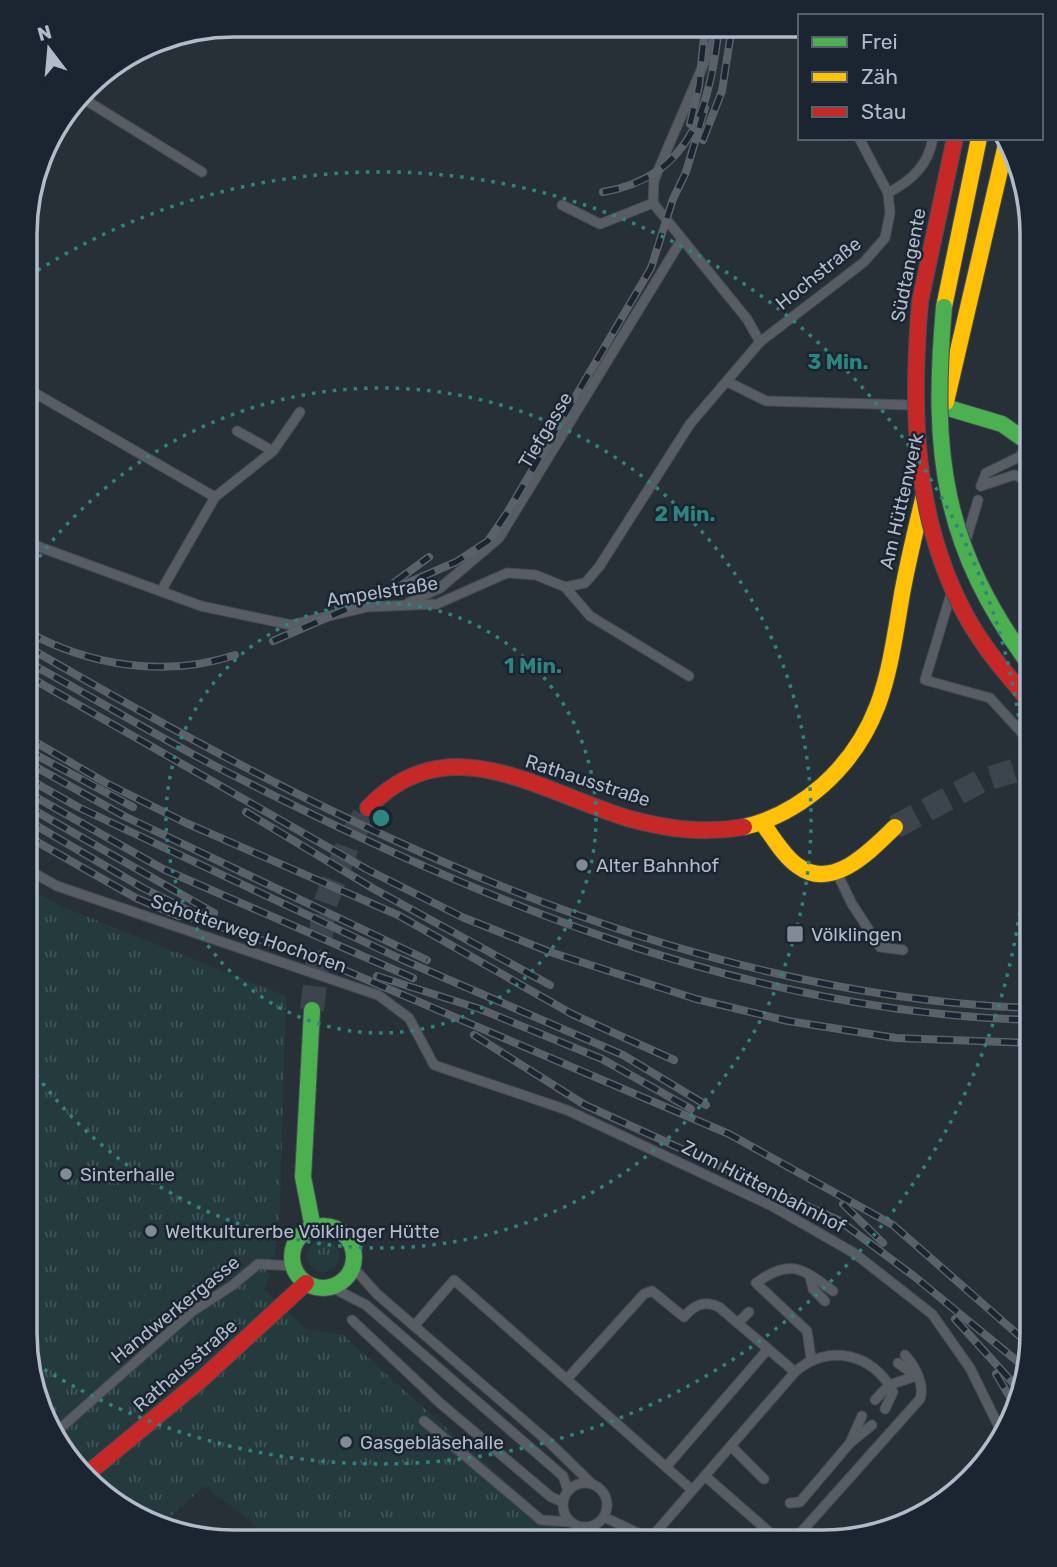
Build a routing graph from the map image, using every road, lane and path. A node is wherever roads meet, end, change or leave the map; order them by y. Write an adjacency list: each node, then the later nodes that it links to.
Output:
1 (715, 37): 10 (lane)
2 (88, 101): 8 (lane)
3 (860, 140): 9 (lane, Hochstraße)
4 (933, 140): 9 (lane)
5 (955, 140): 31 (main road, Südtangente, bridge)
6 (979, 140): 29 (main road, bridge)
7 (1004, 155): 16 (main road, Am Hüttenwerk)
8 (202, 172)
9 (888, 193): 13 (lane, Hochstraße)
10 (653, 203): 11 (lane); 12 (lane)
11 (562, 205)
12 (682, 239): 13 (lane); 28 (lane, Tiefgasse)
13 (760, 342): 14 (lane, Hochstraße)
14 (728, 382): 16 (lane); 26 (lane)
15 (37, 394): 23 (lane)
16 (945, 407): 19 (main road); 34 (main road, Am Hüttenwerk)
17 (300, 412): 20 (lane)
18 (237, 431): 20 (lane)
19 (1020, 436)
20 (273, 451): 23 (lane)
21 (1020, 456): 22 (lane)
22 (1020, 477)
23 (215, 497): 27 (lane)
24 (978, 500): 32 (lane)
25 (37, 546): 27 (lane, Ampelstraße)
26 (565, 587): 28 (lane, Ampelstraße); 30 (lane)
27 (161, 591): 28 (lane, Ampelstraße)
28 (403, 606)
29 (1020, 654)
30 (689, 676)
31 (1020, 692)
32 (1020, 731)
33 (368, 808): 34 (main road, Rathausstraße)
34 (763, 824): 36 (main road)
35 (895, 827): 36 (main road)
36 (836, 872): 38 (lane)
37 (37, 875): 40 (lane, Schotterweg Hochofen)
38 (903, 950)
39 (312, 1010): 41 (main road)
40 (434, 1065): 66 (lane, Zum Hüttenbahnhof)
41 (313, 1228): 42 (main road); 43 (main road)
42 (293, 1266): 45 (main road); 67 (lane, Handwerkergasse)
43 (352, 1266): 46 (main road); 52 (lane)
44 (810, 1277): 47 (lane); 48 (lane); 55 (lane)
45 (306, 1283): 46 (main road); 71 (main road, Rathausstraße)
46 (331, 1287): 76 (lane)
47 (833, 1292)
48 (825, 1301)
49 (749, 1312): 51 (lane)
50 (352, 1321): 77 (lane)
51 (738, 1323): 53 (lane); 59 (lane)
52 (415, 1325): 59 (lane); 74 (lane)
53 (768, 1349): 57 (lane); 70 (lane)
54 (905, 1355): 58 (lane)
55 (811, 1358): 57 (lane); 60 (lane)
56 (898, 1363): 58 (lane)
57 (795, 1372): 69 (lane)
58 (916, 1376): 60 (lane); 84 (lane)
59 (567, 1379): 70 (lane)
60 (889, 1385): 61 (lane); 62 (lane)
61 (874, 1400)
62 (885, 1409)
63 (862, 1416): 68 (lane)
64 (424, 1421): 80 (lane)
65 (872, 1425): 68 (lane)
66 (998, 1425)
67 (61, 1428)
68 (850, 1443): 78 (lane)
69 (731, 1446): 72 (lane); 73 (lane)
70 (666, 1467): 75 (lane)
71 (93, 1470)
72 (705, 1476): 75 (lane); 83 (lane)
73 (764, 1479)
74 (592, 1484): 76 (lane); 79 (lane)
75 (692, 1490): 82 (lane)
76 (568, 1492): 77 (lane)
77 (563, 1502): 80 (lane)
78 (790, 1503)
79 (604, 1517): 80 (lane); 81 (lane)
80 (571, 1522)
81 (632, 1530)
82 (661, 1530)
83 (767, 1530)
84 (803, 1530)

